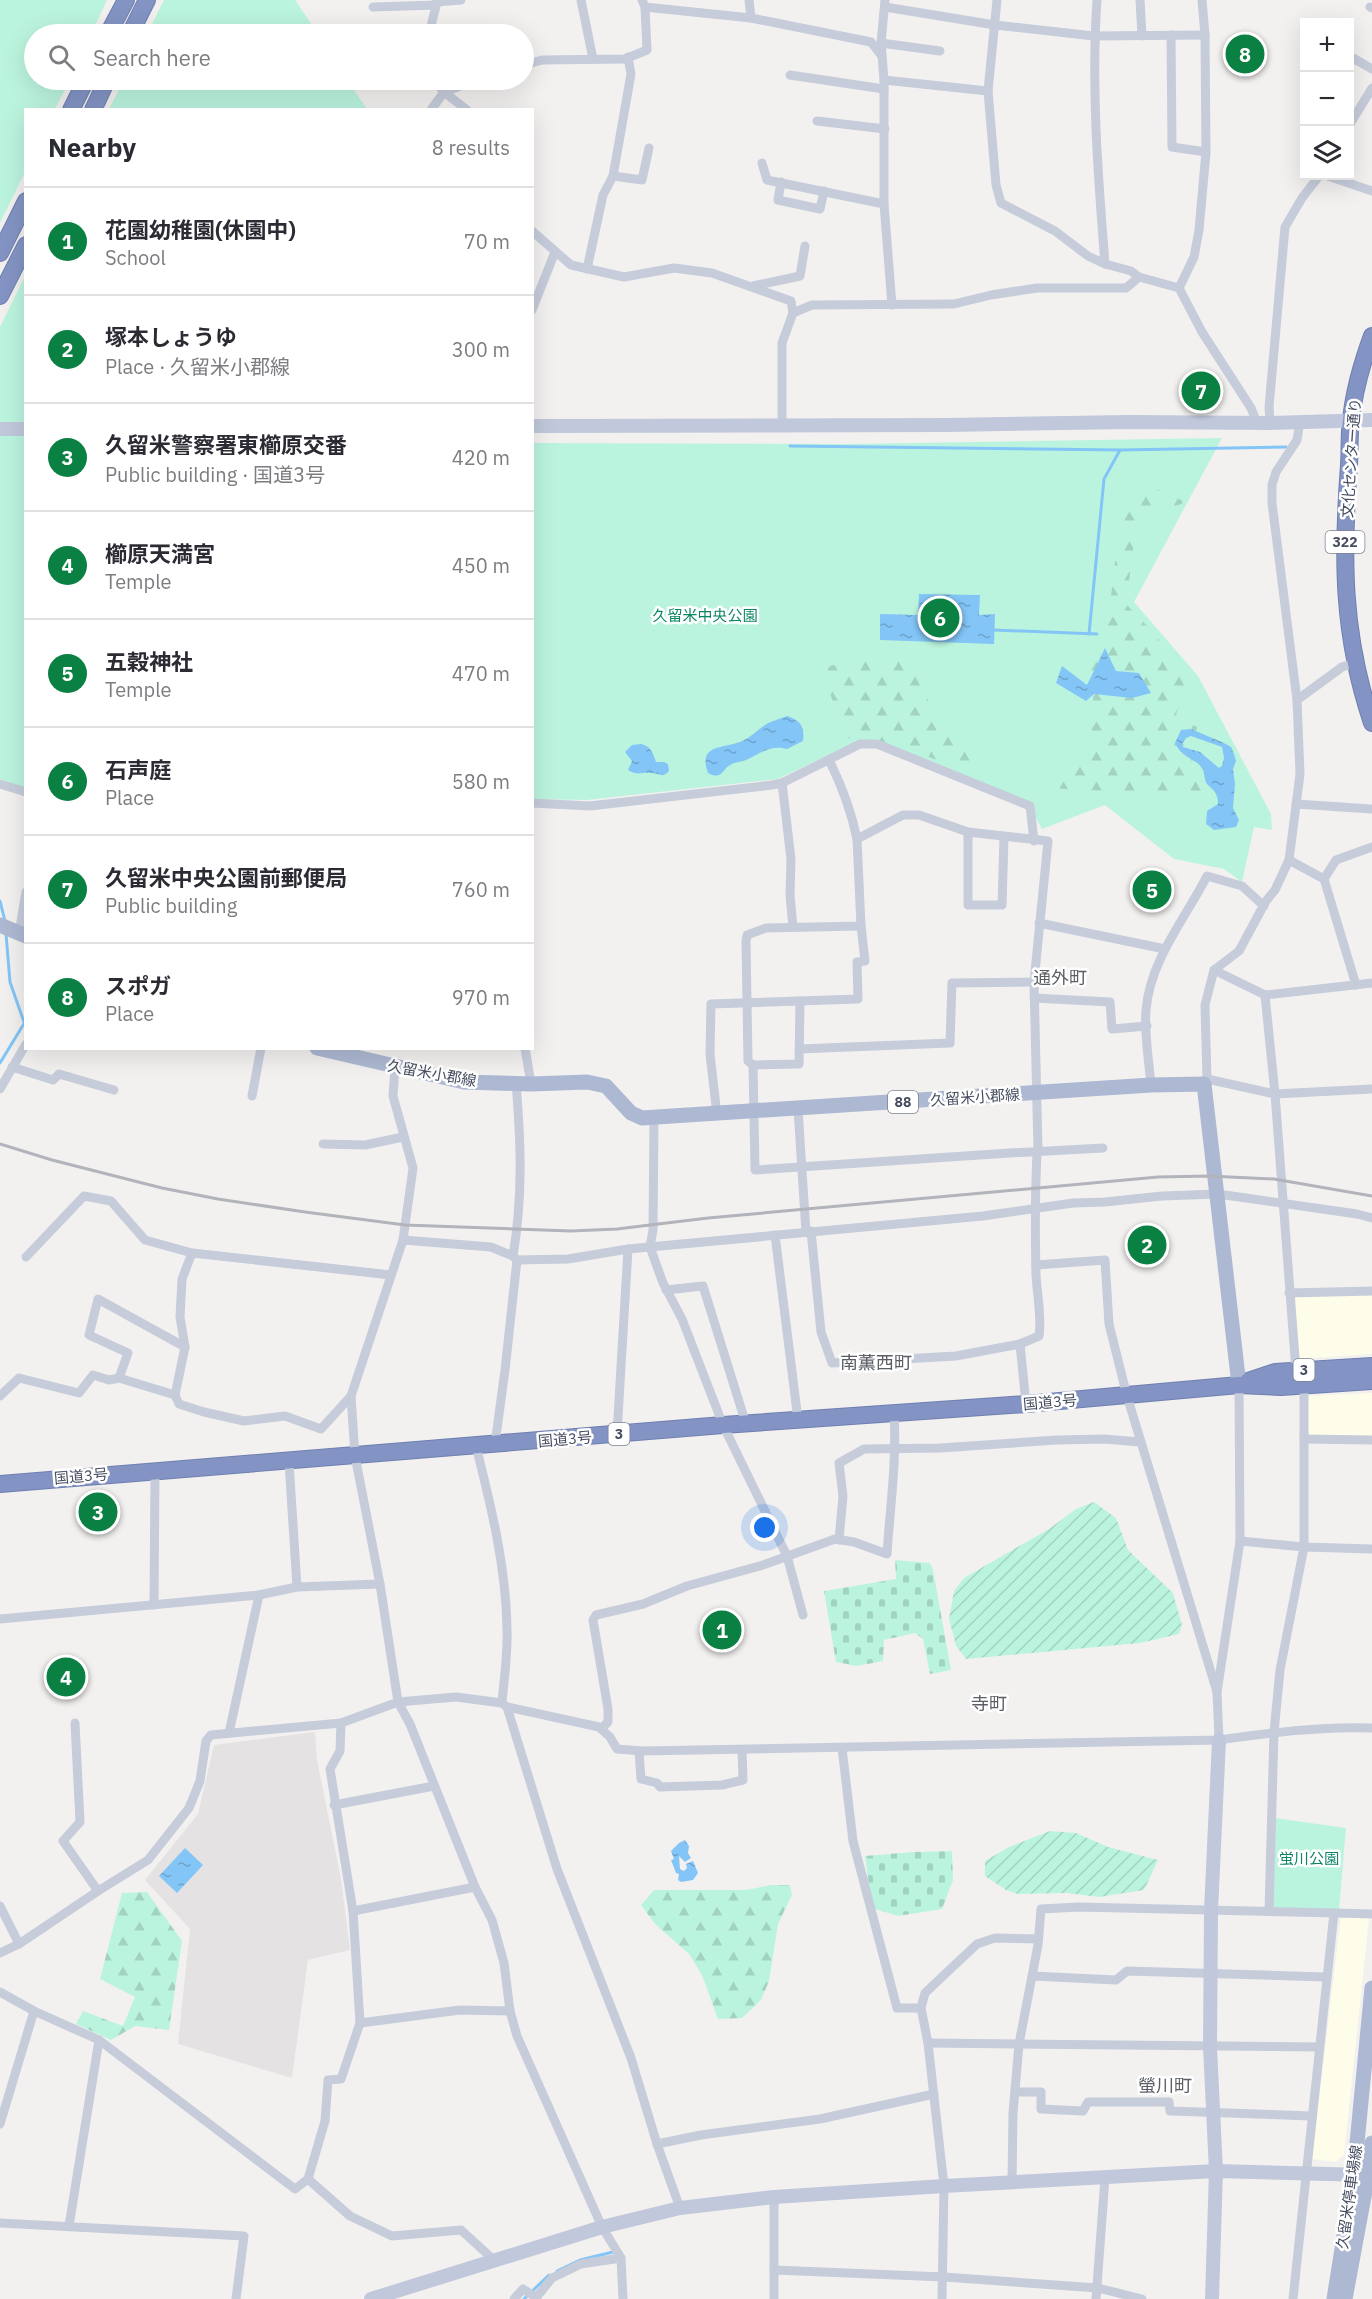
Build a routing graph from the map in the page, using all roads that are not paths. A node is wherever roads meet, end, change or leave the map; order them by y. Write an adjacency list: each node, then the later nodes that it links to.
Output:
1 (126, 0): 15 (highway)
2 (147, 0): 16 (highway)
3 (461, 0): 10 (street)
4 (581, 0): 27 (street)
5 (749, 0): 14 (street)
6 (997, 0): 18 (street)
7 (1096, 0): 21 (street)
8 (1140, 0): 22 (street)
9 (1202, 0): 20 (street)
10 (437, 2): 13 (street); 17 (street)
11 (885, 3): 18 (street); 23 (street)
12 (644, 4): 14 (street); 26 (street)
13 (373, 7)
14 (751, 18): 25 (street)
15 (113, 24)
16 (135, 24)
17 (432, 24)
18 (994, 25): 21 (street); 37 (street)
19 (1171, 35): 20 (street); 22 (street); 47 (street)
20 (1205, 35): 47 (street)
21 (1094, 36): 22 (street); 62 (street)
22 (1142, 36)
23 (881, 43): 24 (street); 25 (street)
24 (940, 51)
25 (881, 55): 32 (street)
26 (628, 57): 27 (street); 49 (street)
27 (593, 59): 29 (street)
28 (1354, 59): 30 (street)
29 (534, 62)
30 (1372, 69)
31 (790, 75): 32 (street)
32 (884, 85): 37 (street); 45 (street)
33 (1372, 88): 43 (street)
34 (81, 90): 39 (highway)
35 (103, 90): 40 (highway)
36 (450, 90): 38 (street)
37 (988, 91): 62 (street)
38 (444, 92): 41 (street); 42 (street)
39 (72, 108)
40 (94, 108)
41 (432, 108)
42 (464, 108)
43 (1354, 117)
44 (817, 121): 45 (street)
45 (885, 129): 55 (street)
46 (649, 148): 49 (street)
47 (1206, 152): 66 (street)
48 (762, 163): 52 (street)
49 (613, 176): 63 (street)
50 (1315, 180): 75 (street)
51 (1340, 180): 54 (street)
52 (781, 182): 53 (street); 53 (street)
53 (824, 191): 55 (street)
54 (1372, 191)
55 (884, 204): 69 (street)
56 (24, 205): 61 (highway)
57 (534, 233): 60 (street)
58 (805, 246): 65 (street)
59 (24, 249): 67 (highway)
60 (555, 252): 63 (street); 68 (street)
61 (0, 253)
62 (1105, 264): 64 (street)
63 (587, 269): 65 (street)
64 (1139, 277): 66 (street); 69 (street)
65 (751, 286): 70 (street)
66 (1179, 288): 75 (street)
67 (0, 296)
68 (535, 299)
69 (892, 305): 70 (street)
70 (793, 313): 77 (street)
71 (1372, 336): 72 (highway, 文化センター通り / 322)
72 (1351, 419): 73 (street); 74 (street); 81 (highway, 文化センター通り / 322)
73 (1372, 420)
74 (1299, 421): 75 (street); 82 (street)
75 (1264, 423): 77 (street)
76 (0, 424): 80 (street)
77 (782, 425): 78 (street)
78 (534, 426)
79 (0, 429): 80 (street)
80 (21, 429)
81 (1354, 663): 82 (street); 83 (highway, 文化センター通り / 322)
82 (1297, 700): 89 (street)
83 (1372, 723)
84 (829, 760): 85 (street); 93 (street); 94 (street)
85 (782, 783): 88 (street); 103 (street)
86 (0, 784): 87 (street)
87 (24, 791)
88 (534, 803)
89 (1296, 804): 90 (street); 96 (street)
90 (1372, 810)
91 (968, 832): 92 (street); 92 (street); 93 (street)
92 (1004, 837): 94 (street)
93 (856, 839): 102 (street)
94 (1034, 841): 100 (street)
95 (1372, 847): 97 (street)
96 (1289, 860): 97 (street); 98 (street)
97 (1324, 879): 109 (street)
98 (1263, 906): 105 (street); 106 (street)
99 (24, 913): 104 (street)
100 (1039, 923): 105 (street); 107 (street)
101 (0, 925): 104 (main road)
102 (861, 926): 103 (street); 112 (street)
103 (793, 927): 113 (street)
104 (22, 934)
105 (1165, 949): 114 (street)
106 (1214, 970): 110 (street); 123 (street)
107 (1034, 982): 111 (street); 116 (street)
108 (1372, 983): 109 (street)
109 (1356, 985): 110 (street)
110 (1265, 995): 130 (street)
111 (1034, 998): 114 (street); 129 (street)
112 (800, 1001): 113 (street); 116 (street)
113 (748, 1003): 120 (street); 134 (street)
114 (1147, 1026): 125 (street)
115 (24, 1047): 121 (street)
116 (799, 1049): 120 (street)
117 (261, 1050): 131 (street)
118 (324, 1050): 122 (main road, 久留米小郡線 / 88)
119 (525, 1050): 124 (street)
120 (753, 1065): 133 (street)
121 (12, 1067): 126 (street); 128 (street)
122 (394, 1067): 124 (main road, 久留米小郡線 / 88); 136 (street)
123 (1206, 1082): 125 (main road, 久留米小郡線 / 88); 130 (street); 141 (main road)
124 (524, 1084): 135 (main road, 久留米小郡線 / 88); 152 (street)
125 (1151, 1085): 129 (main road, 久留米小郡線 / 88)
126 (0, 1089)
127 (1372, 1089): 130 (street)
128 (114, 1090)
129 (1036, 1093): 132 (main road, 久留米小郡線 / 88); 139 (street)
130 (1275, 1094): 142 (street)
131 (252, 1096)
132 (798, 1109): 133 (main road, 久留米小郡線 / 88); 140 (street)
133 (756, 1112): 134 (main road, 久留米小郡線 / 88); 140 (street)
134 (717, 1115): 135 (main road, 久留米小郡線 / 88)
135 (654, 1117): 148 (street)
136 (403, 1137): 137 (street); 147 (street)
137 (323, 1144)
138 (1103, 1148): 139 (street)
139 (1037, 1153): 140 (street); 143 (street)
140 (800, 1168): 145 (street)
141 (1218, 1194): 142 (street); 143 (street); 164 (main road)
142 (1284, 1203): 144 (street); 157 (street)
143 (1035, 1210): 145 (street); 153 (street)
144 (1372, 1218)
145 (809, 1232): 146 (street); 158 (street)
146 (775, 1235): 148 (street); 172 (street)
147 (403, 1240): 152 (street); 154 (street)
148 (650, 1247): 149 (street); 155 (street)
149 (628, 1249): 152 (street); 175 (street)
150 (192, 1253): 151 (street); 154 (street); 159 (street)
151 (26, 1257)
152 (515, 1258): 179 (street)
153 (1036, 1265): 158 (street); 169 (street)
154 (391, 1275): 168 (street)
155 (666, 1290): 173 (street); 174 (street)
156 (1372, 1291): 157 (street)
157 (1289, 1293): 161 (street)
158 (1020, 1344): 170 (street)
159 (185, 1347): 162 (street); 166 (street)
160 (1372, 1366): 161 (highway, 国道3号 / 3)
161 (1296, 1371): 164 (highway, 国道3号 / 3)
162 (119, 1378): 166 (street); 167 (street)
163 (1372, 1382): 165 (highway, 国道3号 / 3)
164 (1239, 1385): 165 (highway, 国道3号 / 3); 169 (highway, 国道3号 / 3); 187 (street)
165 (1304, 1387): 176 (street)
166 (175, 1395): 168 (street)
167 (0, 1396)
168 (351, 1396): 182 (street)
169 (1127, 1396): 170 (highway, 国道3号 / 3); 178 (street)
170 (1026, 1404): 171 (highway, 国道3号 / 3)
171 (894, 1414): 172 (highway, 国道3号 / 3); 181 (street)
172 (798, 1420): 173 (highway, 国道3号 / 3)
173 (746, 1424): 174 (highway, 国道3号 / 3)
174 (723, 1425): 175 (highway, 国道3号 / 3); 190 (street)
175 (617, 1434): 179 (highway, 国道3号 / 3)
176 (1304, 1439): 177 (street); 188 (street)
177 (1372, 1440)
178 (1140, 1442): 181 (street); 197 (street)
179 (495, 1444): 180 (highway, 国道3号 / 3)
180 (476, 1446): 182 (highway, 国道3号 / 3); 199 (street)
181 (895, 1447): 186 (street); 186 (street)
182 (356, 1456): 183 (highway, 国道3号 / 3); 191 (street)
183 (289, 1462): 184 (highway, 国道3号 / 3); 192 (street)
184 (155, 1470): 185 (highway, 国道3号 / 3); 194 (street)
185 (0, 1484)
186 (839, 1540): 190 (street)
187 (1240, 1541): 188 (street); 197 (street)
188 (1304, 1547): 189 (street); 204 (street)
189 (1372, 1549)
190 (787, 1556): 195 (street); 203 (street)
191 (380, 1584): 192 (street); 198 (street)
192 (297, 1587): 193 (street)
193 (259, 1595): 194 (street); 205 (street)
194 (154, 1605): 196 (street)
195 (803, 1615)
196 (0, 1619)
197 (1217, 1692): 206 (street)
198 (398, 1702): 199 (street); 201 (street); 210 (street)
199 (505, 1705): 203 (street); 243 (street)
200 (75, 1723): 213 (street)
201 (341, 1723): 205 (street); 211 (street)
202 (1372, 1728): 204 (street)
203 (601, 1729): 209 (street)
204 (1274, 1732): 206 (street); 217 (street)
205 (229, 1733): 213 (street)
206 (1219, 1740): 207 (street); 216 (street)
207 (842, 1749): 208 (street); 228 (street)
208 (742, 1750): 209 (street); 209 (street)
209 (639, 1751)
210 (434, 1786): 211 (street); 212 (street)
211 (334, 1805): 215 (street)
212 (475, 1887): 215 (street); 230 (street)
213 (98, 1891): 221 (street)
214 (0, 1906): 221 (street)
215 (353, 1911): 231 (street)
216 (1211, 1911): 217 (street); 220 (street); 223 (street)
217 (1269, 1911): 218 (street)
218 (1334, 1913): 219 (street); 225 (street)
219 (1372, 1914)
220 (1038, 1939): 224 (street); 228 (street)
221 (19, 1944): 222 (street)
222 (0, 1953)
223 (1211, 1974): 224 (street); 225 (street); 235 (street)
224 (1032, 1976): 234 (street)
225 (1326, 1977): 236 (street)
226 (1372, 1988): 246 (main road, 久留米停車場線)
227 (0, 1992): 229 (street)
228 (921, 2008): 233 (street)
229 (34, 2011): 232 (street); 241 (street)
230 (510, 2011): 231 (street); 255 (street)
231 (360, 2023): 248 (street)
232 (99, 2040): 248 (street); 254 (street)
233 (928, 2043): 234 (street); 238 (street)
234 (1019, 2044): 235 (street); 237 (street)
235 (1210, 2047): 236 (street); 239 (street)
236 (1319, 2047): 240 (street)
237 (1015, 2092): 239 (street); 249 (street)
238 (934, 2094): 243 (street); 250 (street)
239 (1214, 2112): 240 (street); 244 (street)
240 (1311, 2116): 245 (street)
241 (0, 2124)
242 (1372, 2143): 246 (main road, 久留米停車場線)
243 (657, 2144): 252 (street)
244 (1216, 2171): 245 (street); 247 (street); 270 (street)
245 (1305, 2172): 246 (street); 271 (street)
246 (1365, 2175): 272 (main road, 久留米停車場線); 273 (main road, 久留米停車場線)
247 (1105, 2178): 249 (street); 260 (street)
248 (308, 2179): 257 (street)
249 (1012, 2183): 250 (street)
250 (944, 2186): 251 (street); 259 (street)
251 (774, 2197): 252 (street); 258 (street)
252 (680, 2208): 255 (street)
253 (0, 2223): 254 (street)
254 (69, 2226): 262 (street)
255 (602, 2227): 256 (street); 257 (street)
256 (621, 2258): 261 (street); 265 (street)
257 (495, 2261): 263 (street)
258 (774, 2270): 259 (street); 266 (street)
259 (944, 2277): 260 (street); 267 (street)
260 (1098, 2288): 268 (street); 269 (street)
261 (536, 2298): 264 (street)
262 (236, 2299)
263 (371, 2299)
264 (514, 2299)
265 (623, 2299)
266 (774, 2299)
267 (942, 2299)
268 (1096, 2299)
269 (1142, 2299)
270 (1212, 2299)
271 (1293, 2299)
272 (1334, 2299)
273 (1345, 2299)

